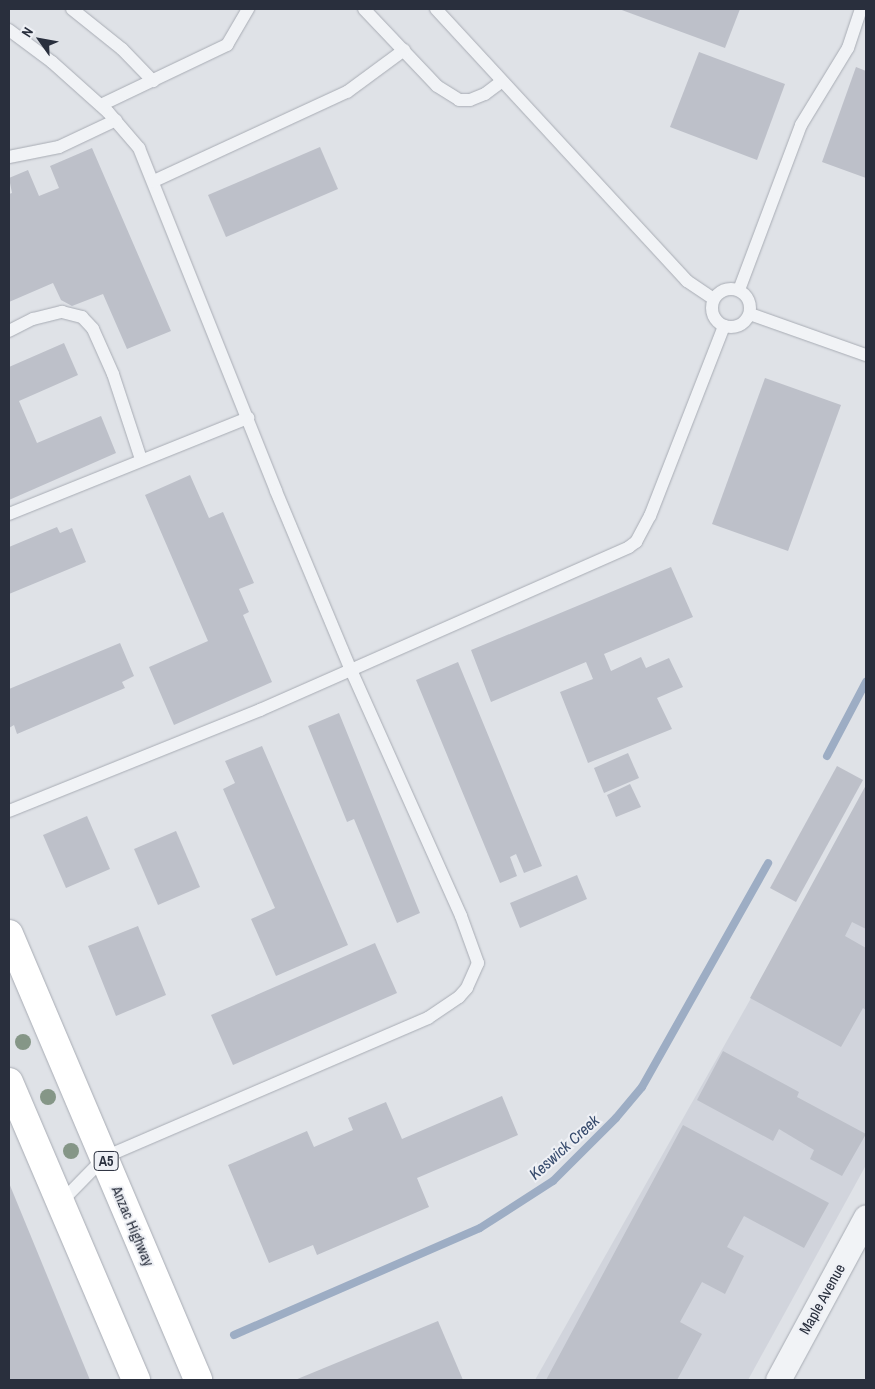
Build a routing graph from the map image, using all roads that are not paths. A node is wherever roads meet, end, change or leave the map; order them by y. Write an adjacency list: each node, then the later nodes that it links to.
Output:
1 (72, 9): 8 (lane)
2 (248, 9): 8 (lane)
3 (364, 9): 7 (lane)
4 (436, 9): 9 (lane)
5 (861, 9): 14 (lane)
6 (9, 30): 10 (lane)
7 (404, 50): 9 (lane); 13 (lane)
8 (153, 81): 10 (lane)
9 (502, 81): 15 (lane)
10 (100, 105): 11 (lane)
11 (116, 120): 12 (lane); 13 (lane)
12 (9, 157)
13 (154, 180): 20 (lane)
14 (739, 290): 15 (lane); 16 (lane)
15 (714, 299): 17 (lane)
16 (750, 314): 17 (lane); 19 (lane)
17 (724, 326): 23 (lane)
18 (9, 331): 21 (lane)
19 (866, 354)
20 (248, 418): 21 (lane); 23 (lane)
21 (141, 459): 22 (lane)
22 (9, 514)
23 (352, 670): 24 (lane); 27 (lane)
24 (9, 811)
25 (9, 934): 27 (highway, Anzac Highway / A5)
26 (9, 1082): 28 (highway)
27 (104, 1157): 28 (lane); 31 (highway, Anzac Highway / A5)
28 (60, 1203): 30 (highway)
29 (866, 1217): 32 (street, Maple Avenue)
30 (136, 1380)
31 (198, 1380)
32 (778, 1380)

